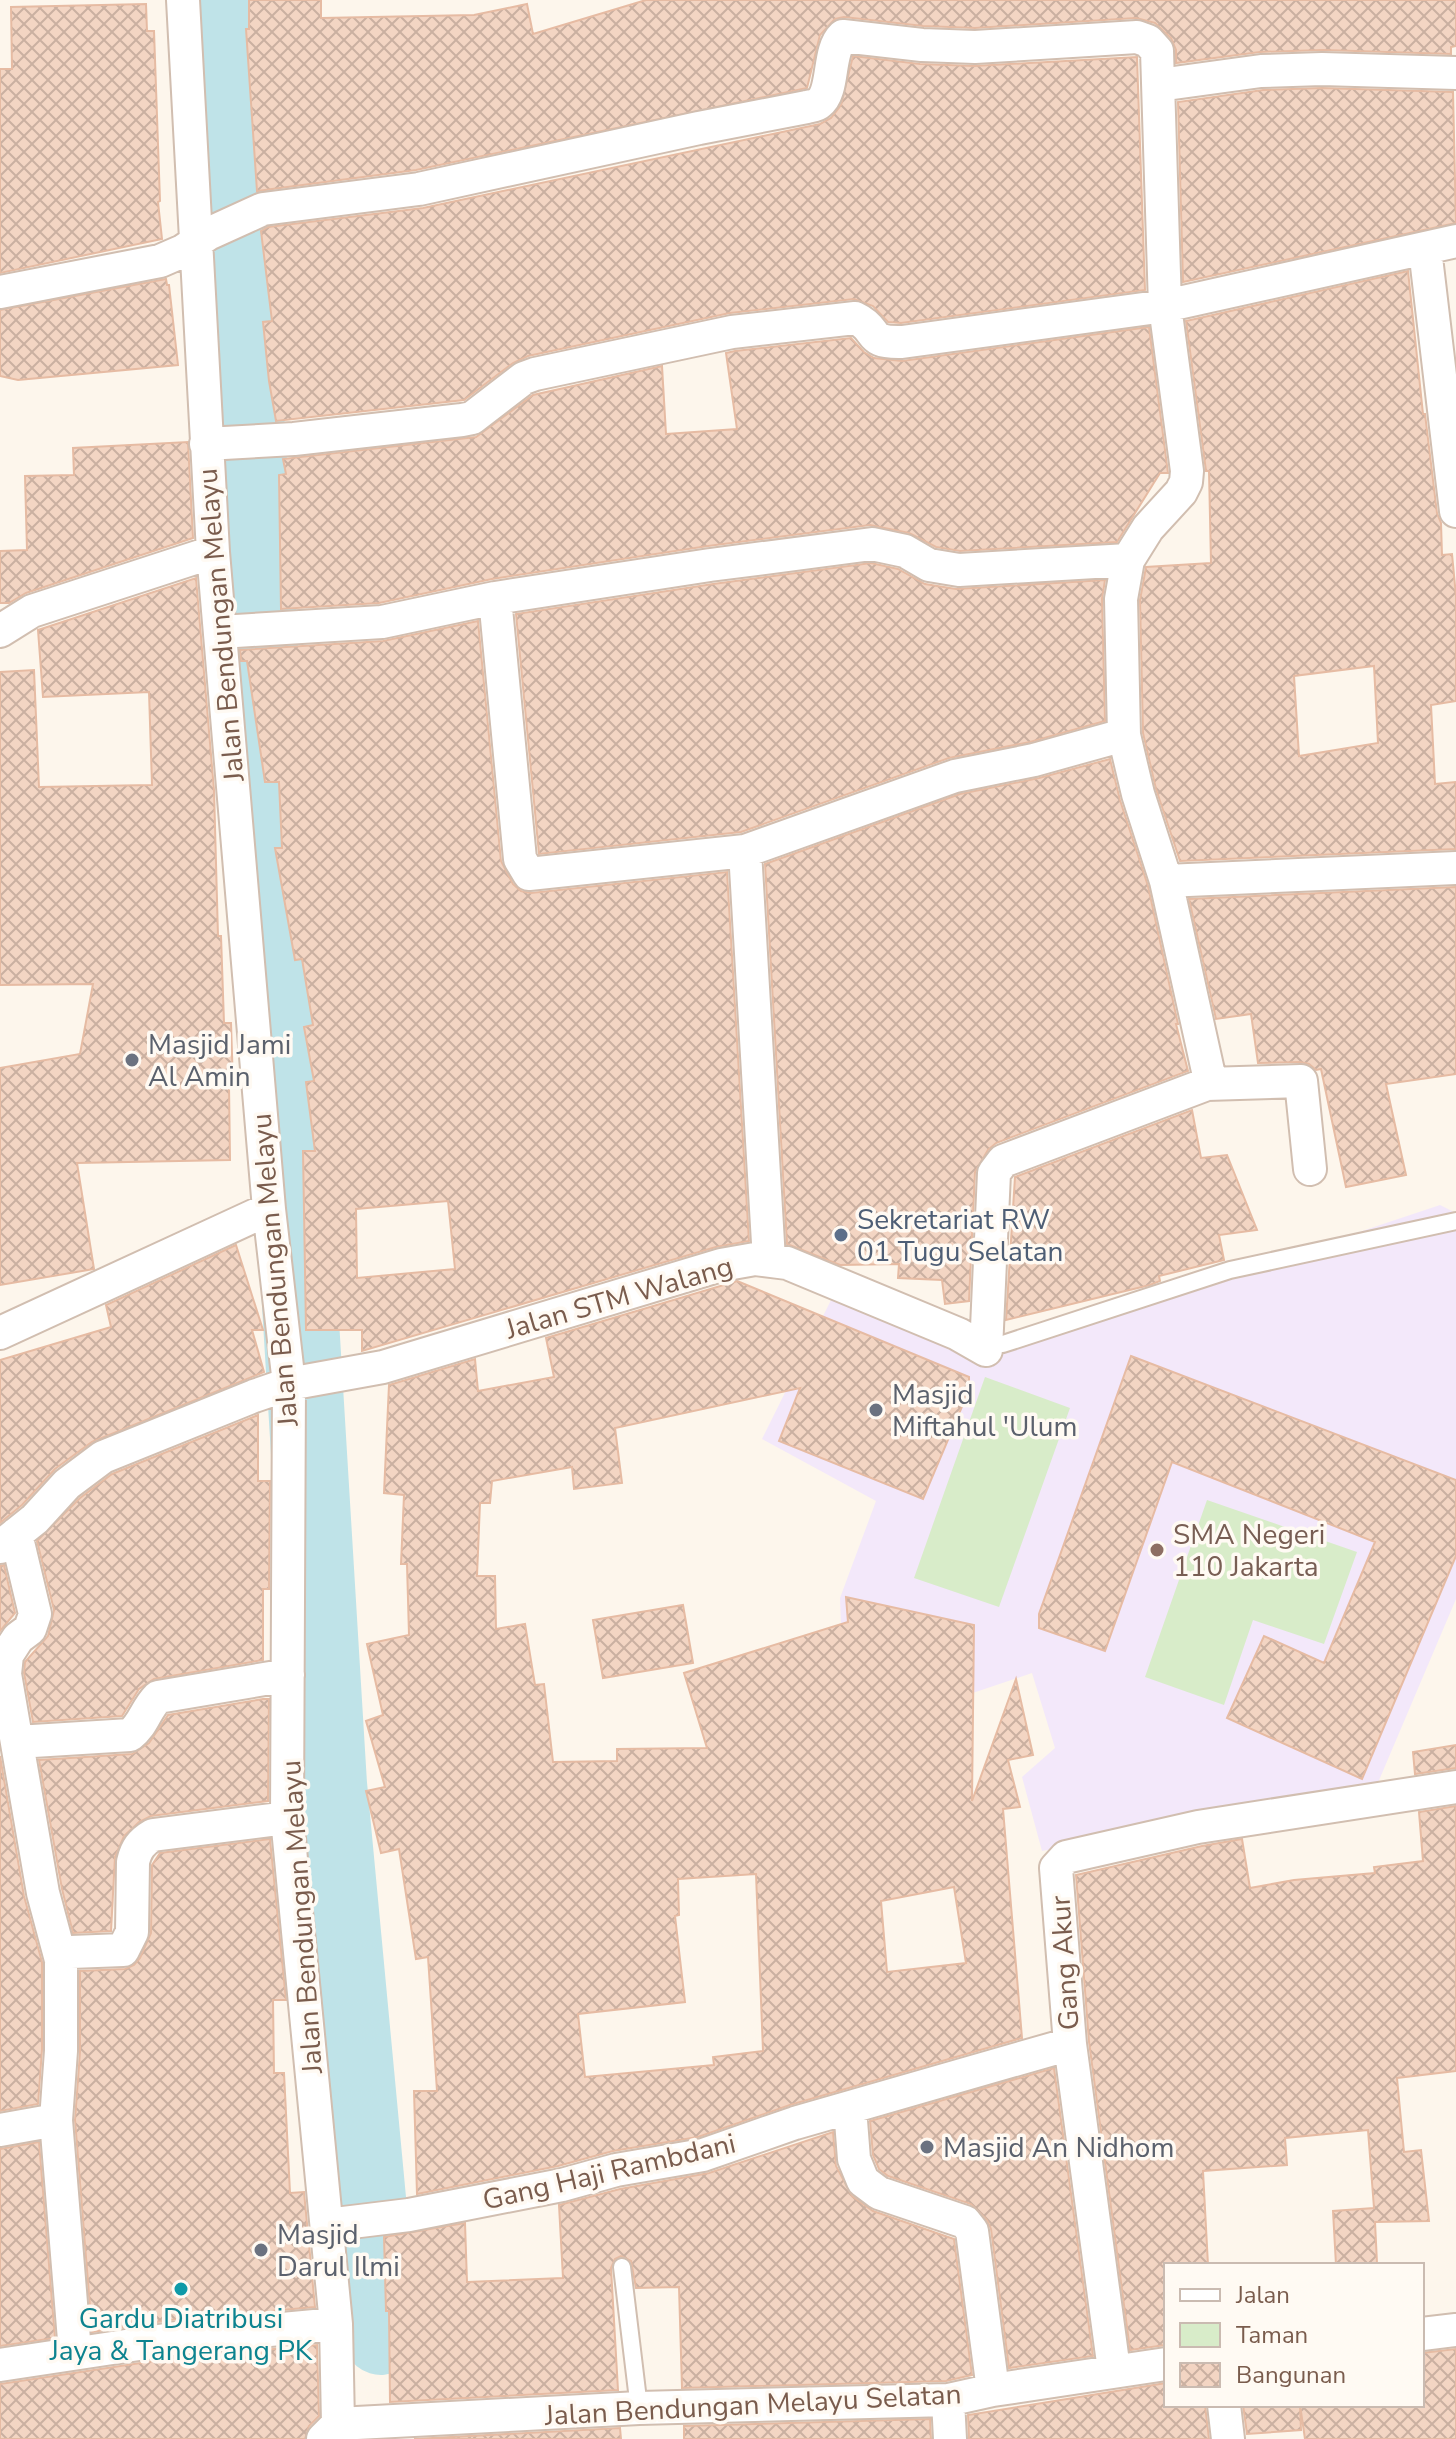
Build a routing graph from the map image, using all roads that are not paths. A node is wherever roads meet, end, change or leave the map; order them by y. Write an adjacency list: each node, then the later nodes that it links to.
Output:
1 (183, 0): 4 (street, Jalan Bendungan Melayu)
2 (1456, 73): 3 (street)
3 (1159, 85): 4 (street); 7 (street)
4 (202, 238): 6 (street); 8 (street, Jalan Bendungan Melayu)
5 (1441, 245): 7 (street); 9 (street)
6 (0, 292)
7 (1165, 306): 8 (street); 11 (street)
8 (214, 444): 10 (street, Jalan Bendungan Melayu)
9 (1456, 511)
10 (213, 552): 13 (street); 14 (street, Jalan Bendungan Melayu)
11 (1128, 560): 12 (street); 15 (street)
12 (495, 598): 14 (street); 16 (street)
13 (0, 631)
14 (222, 632): 21 (street, Jalan Bendungan Melayu)
15 (1124, 735): 16 (street); 18 (street)
16 (745, 851): 23 (street)
17 (1456, 868): 18 (street)
18 (1166, 881): 19 (street)
19 (1207, 1084): 20 (street); 25 (street)
20 (1310, 1169)
21 (269, 1209): 24 (street); 26 (street, Jalan Bendungan Melayu)
22 (1456, 1221): 25 (lane)
23 (769, 1260): 25 (street, Jalan STM Walang); 26 (street, Jalan STM Walang)
24 (0, 1333)
25 (994, 1347)
26 (296, 1382): 27 (street, Jalan STM Walang); 28 (street, Jalan Bendungan Melayu)
27 (8, 1540): 29 (street)
28 (288, 1675): 29 (street); 31 (street, Jalan Bendungan Melayu)
29 (17, 1742): 32 (street)
30 (1456, 1787): 33 (street, Gang Akur)
31 (287, 1818): 32 (street); 37 (street, Jalan Bendungan Melayu)
32 (61, 1960): 35 (street)
33 (1070, 2044): 34 (street, Gang Haji Rambdani); 45 (street, Gang Akur)
34 (850, 2108): 37 (street, Gang Haji Rambdani); 46 (street)
35 (56, 2120): 36 (street); 42 (street)
36 (0, 2130)
37 (337, 2224): 39 (street, Jalan Bendungan Melayu)
38 (622, 2267): 49 (lane)
39 (336, 2324): 42 (street); 51 (street, Jalan Bendungan Melayu)
40 (1456, 2330): 41 (street)
41 (1424, 2334)
42 (75, 2352): 44 (street)
43 (1164, 2364): 45 (street, Jalan Bendungan Melayu Selatan)
44 (0, 2365)
45 (1114, 2370): 46 (street, Jalan Bendungan Melayu Selatan)
46 (993, 2390): 47 (street, Jalan Bendungan Melayu Selatan)
47 (948, 2400): 49 (street, Jalan Bendungan Melayu Selatan); 52 (street)
48 (1224, 2407): 53 (street)
49 (639, 2408): 50 (street, Jalan Bendungan Melayu Selatan)
50 (522, 2427): 51 (street, Jalan Bendungan Melayu Selatan)
51 (330, 2432)
52 (950, 2439)
53 (1228, 2439)

